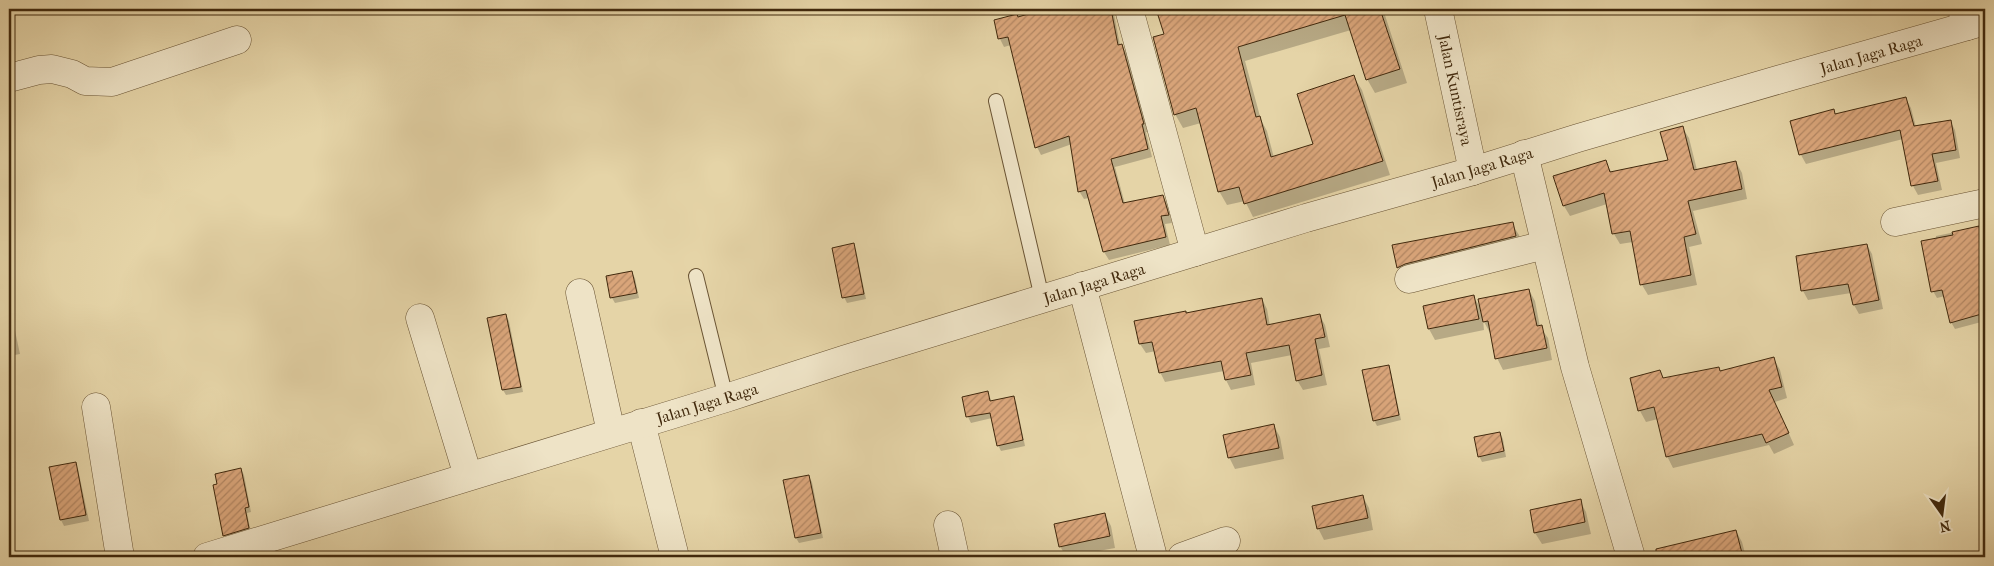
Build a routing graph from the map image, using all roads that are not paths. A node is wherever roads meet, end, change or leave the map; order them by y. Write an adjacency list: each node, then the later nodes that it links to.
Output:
1 (1129, 9): 12 (street)
2 (1438, 9): 8 (street, Jalan Kuntisraya)
3 (1971, 19): 7 (street, Jalan Jaga Raga)
4 (237, 40): 5 (street)
5 (9, 78)
6 (996, 101): 17 (lane)
7 (1524, 154): 8 (street, Jalan Jaga Raga); 11 (street)
8 (1473, 171): 12 (street, Jalan Jaga Raga)
9 (1985, 203): 10 (street)
10 (1895, 222)
11 (1545, 245): 14 (street); 32 (street)
12 (1195, 252): 15 (street, Jalan Jaga Raga)
13 (696, 276): 19 (lane)
14 (1409, 279)
15 (1082, 286): 17 (street, Jalan Jaga Raga); 30 (street)
16 (580, 293): 22 (street)
17 (1042, 298): 19 (street, Jalan Jaga Raga)
18 (420, 318): 23 (street)
19 (726, 398): 21 (street, Jalan Jaga Raga)
20 (96, 407): 26 (street)
21 (641, 423): 22 (street, Jalan Jaga Raga); 28 (street)
22 (611, 432): 23 (street, Jalan Jaga Raga)
23 (468, 476): 27 (street, Jalan Jaga Raga)
24 (948, 525): 29 (street)
25 (1226, 540): 31 (street)
26 (120, 557)
27 (207, 557)
28 (675, 557)
29 (955, 557)
30 (1153, 557)
31 (1182, 557)
32 (1631, 557)

